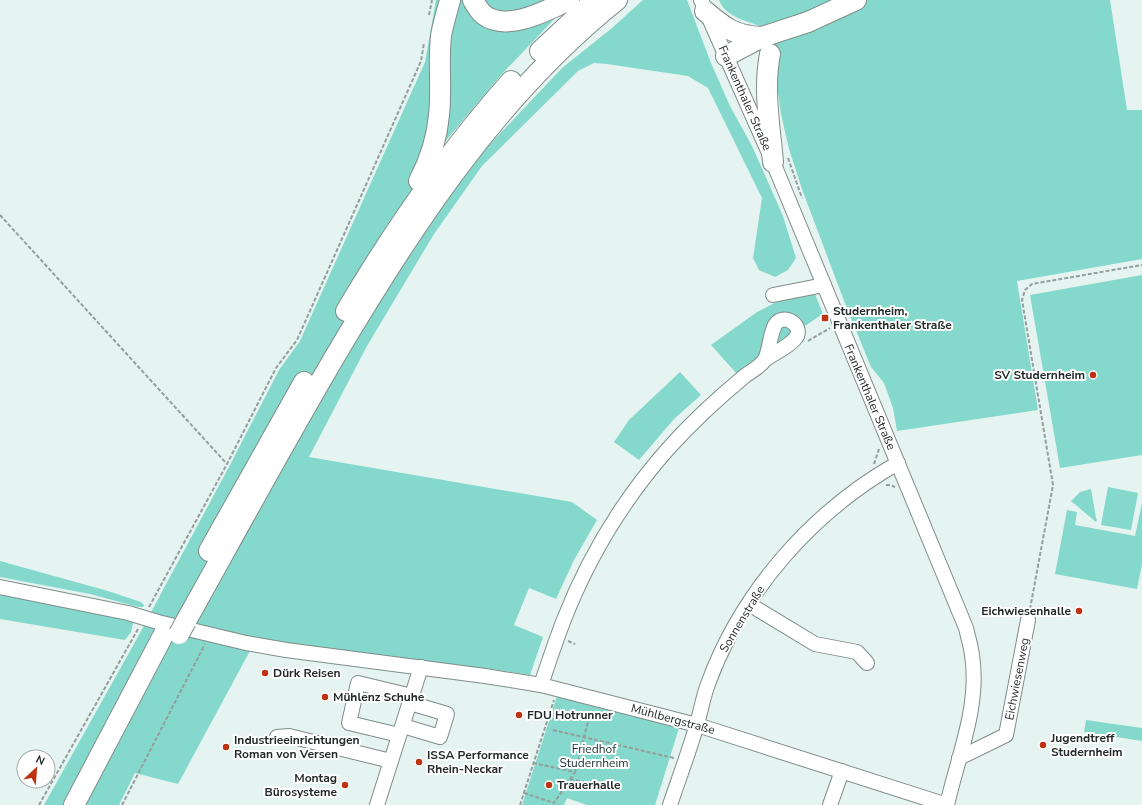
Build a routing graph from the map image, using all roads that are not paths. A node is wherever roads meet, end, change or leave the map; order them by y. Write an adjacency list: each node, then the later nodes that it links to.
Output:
1 (450, 0): 11 (highway)
2 (473, 0): 3 (highway)
3 (569, 0)
4 (595, 0): 11 (highway)
5 (617, 0): 19 (highway)
6 (856, 0): 8 (highway)
7 (703, 6): 8 (highway); 9 (street, Frankenthaler Straße)
8 (766, 46): 9 (highway); 10 (highway)
9 (727, 59): 10 (street, Frankenthaler Straße)
10 (780, 159): 12 (street, Frankenthaler Straße)
11 (400, 224): 19 (highway)
12 (824, 285): 13 (street); 15 (street, Frankenthaler Straße)
13 (774, 295)
14 (766, 359): 14 (street); 22 (street)
15 (898, 463): 17 (street, Sonnenstraße); 27 (street, Frankenthaler Straße)
16 (0, 587): 21 (street, Mühlbergstraße)
17 (749, 604): 20 (street); 24 (street, Sonnenstraße)
18 (1028, 620): 27 (street, Eichwiesenweg)
19 (176, 626): 30 (highway); 31 (highway)
20 (867, 663)
21 (421, 667): 22 (street, Mühlbergstraße); 23 (street)
22 (541, 685): 24 (street, Mühlbergstraße)
23 (411, 699): 25 (street); 25 (street); 25 (street)
24 (697, 725): 29 (street, Mühlbergstraße); 33 (street, Sonnenstraße)
25 (401, 730): 28 (street)
26 (277, 737): 28 (street)
27 (959, 758): 35 (street, Frankenthaler Straße)
28 (391, 761): 32 (street)
29 (842, 771): 34 (street); 35 (street, Mühlbergstraße)
30 (74, 805)
31 (89, 805)
32 (377, 805)
33 (670, 805)
34 (830, 805)
35 (947, 805)

